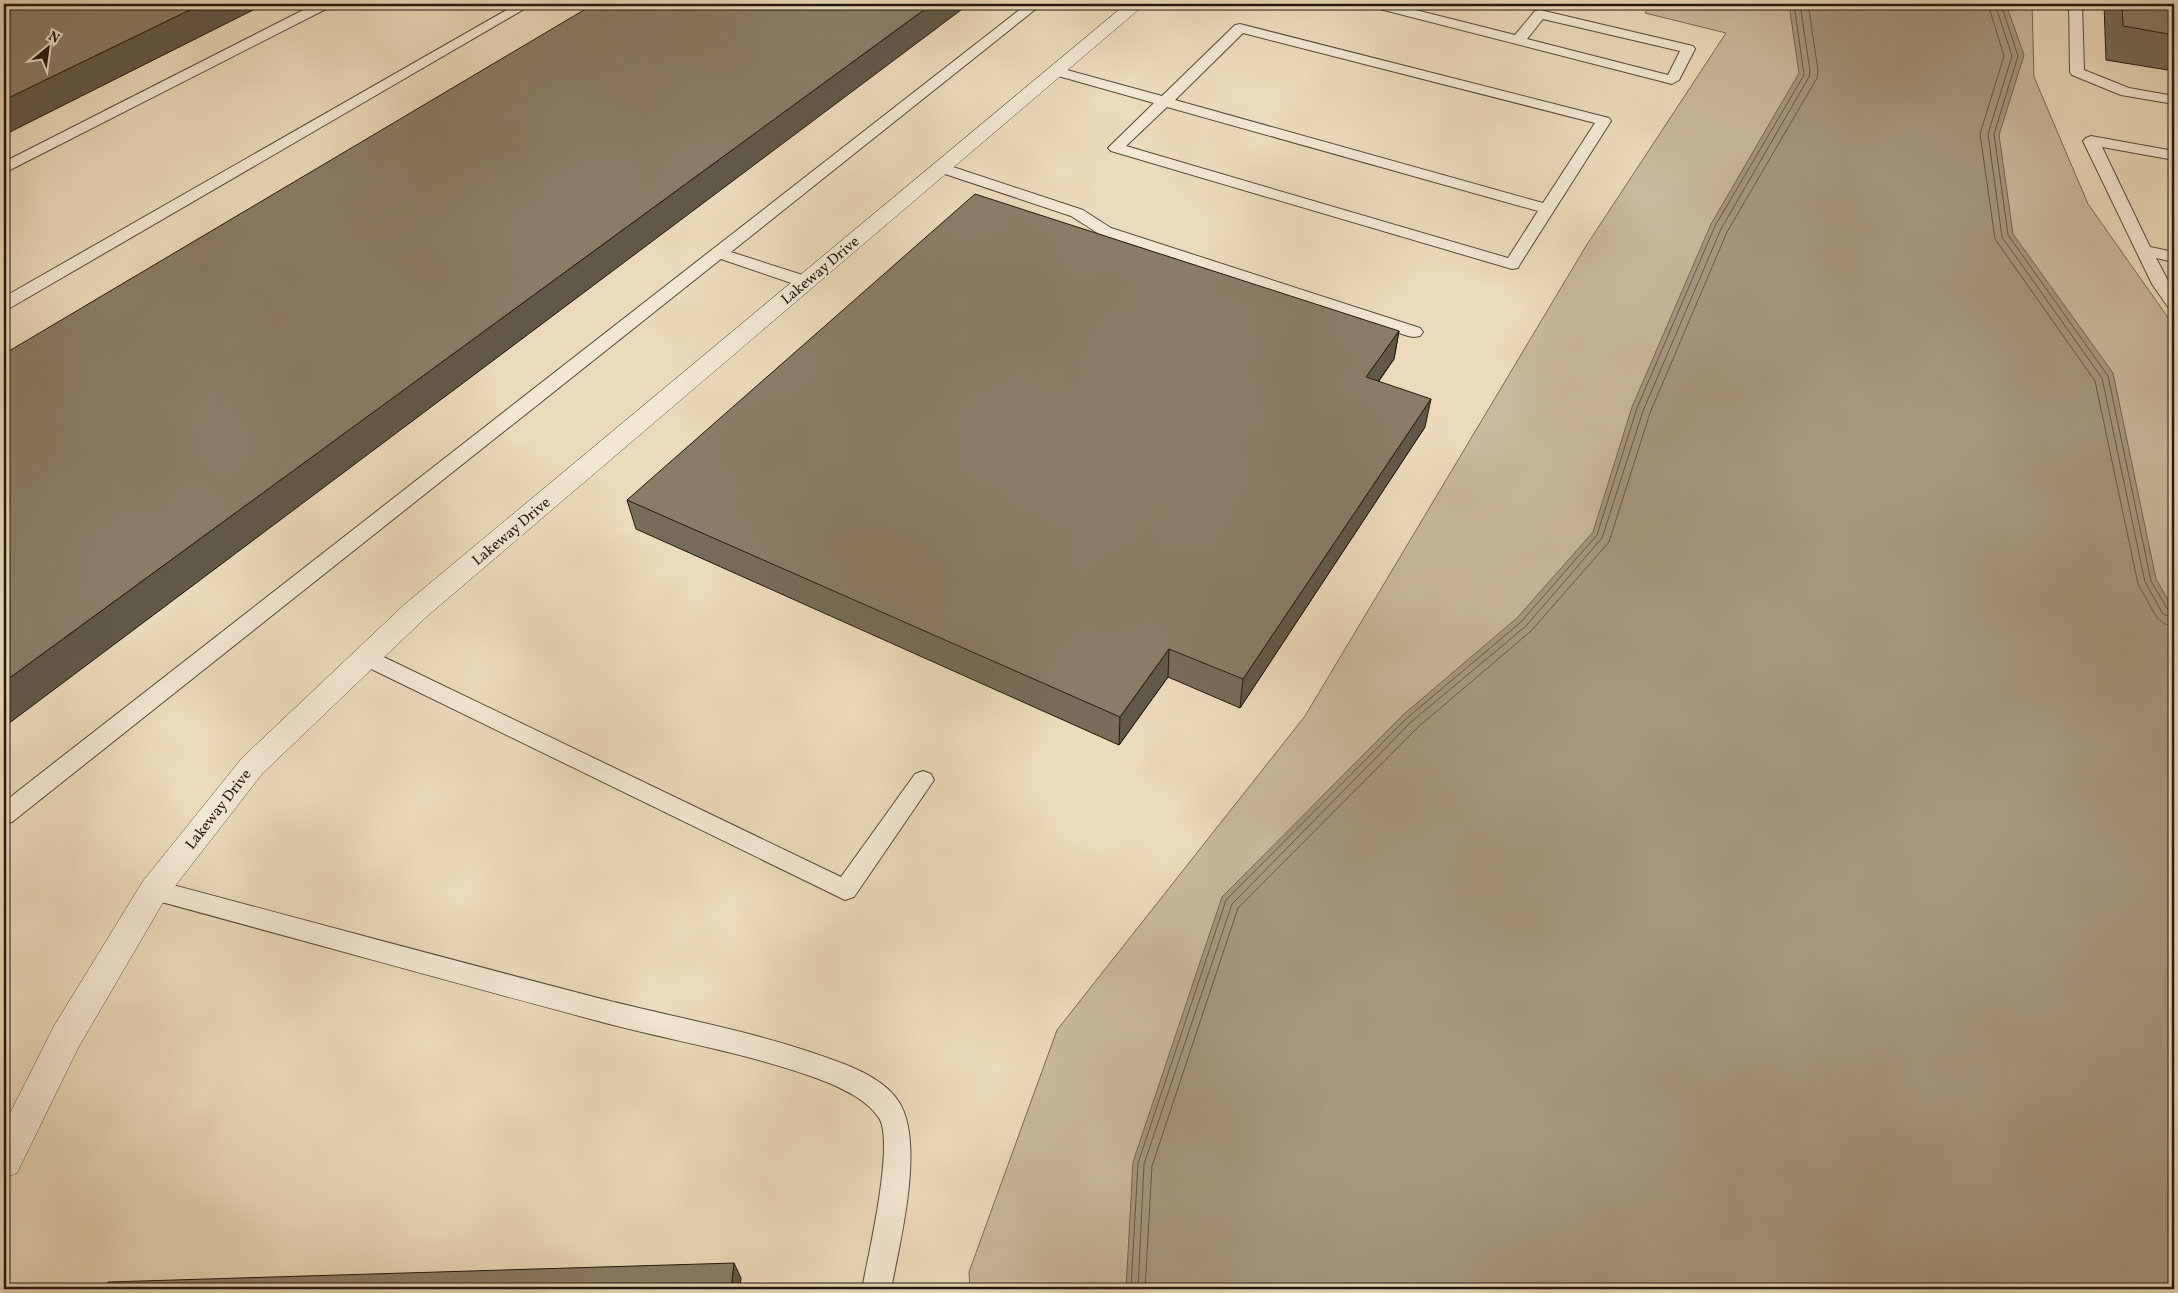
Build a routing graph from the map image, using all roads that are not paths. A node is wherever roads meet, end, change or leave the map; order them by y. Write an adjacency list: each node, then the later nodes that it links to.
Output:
1 (325, 4): 12 (lane)
2 (526, 4): 20 (lane)
3 (1035, 4): 16 (lane)
4 (1136, 4): 8 (street, Lakeway Drive)
5 (1377, 4): 7 (lane)
6 (2076, 4): 9 (lane)
7 (1519, 40): 7 (lane)
8 (1056, 71): 10 (lane); 13 (street, Lakeway Drive)
9 (2174, 100)
10 (1163, 102): 14 (lane); 14 (lane); 14 (lane)
11 (2174, 155): 15 (lane)
12 (4, 168)
13 (941, 168): 18 (street, Lakeway Drive); 21 (lane)
14 (1547, 209)
15 (2144, 251): 17 (lane); 19 (lane)
16 (718, 253): 18 (lane); 24 (lane)
17 (2174, 257)
18 (806, 282): 22 (street, Lakeway Drive)
19 (2174, 303)
20 (4, 304)
21 (1414, 332)
22 (367, 657): 23 (lane); 25 (street, Lakeway Drive)
23 (923, 780)
24 (4, 815)
25 (154, 890): 26 (street, Lakeway Drive); 27 (lane)
26 (4, 1160)
27 (877, 1289)

